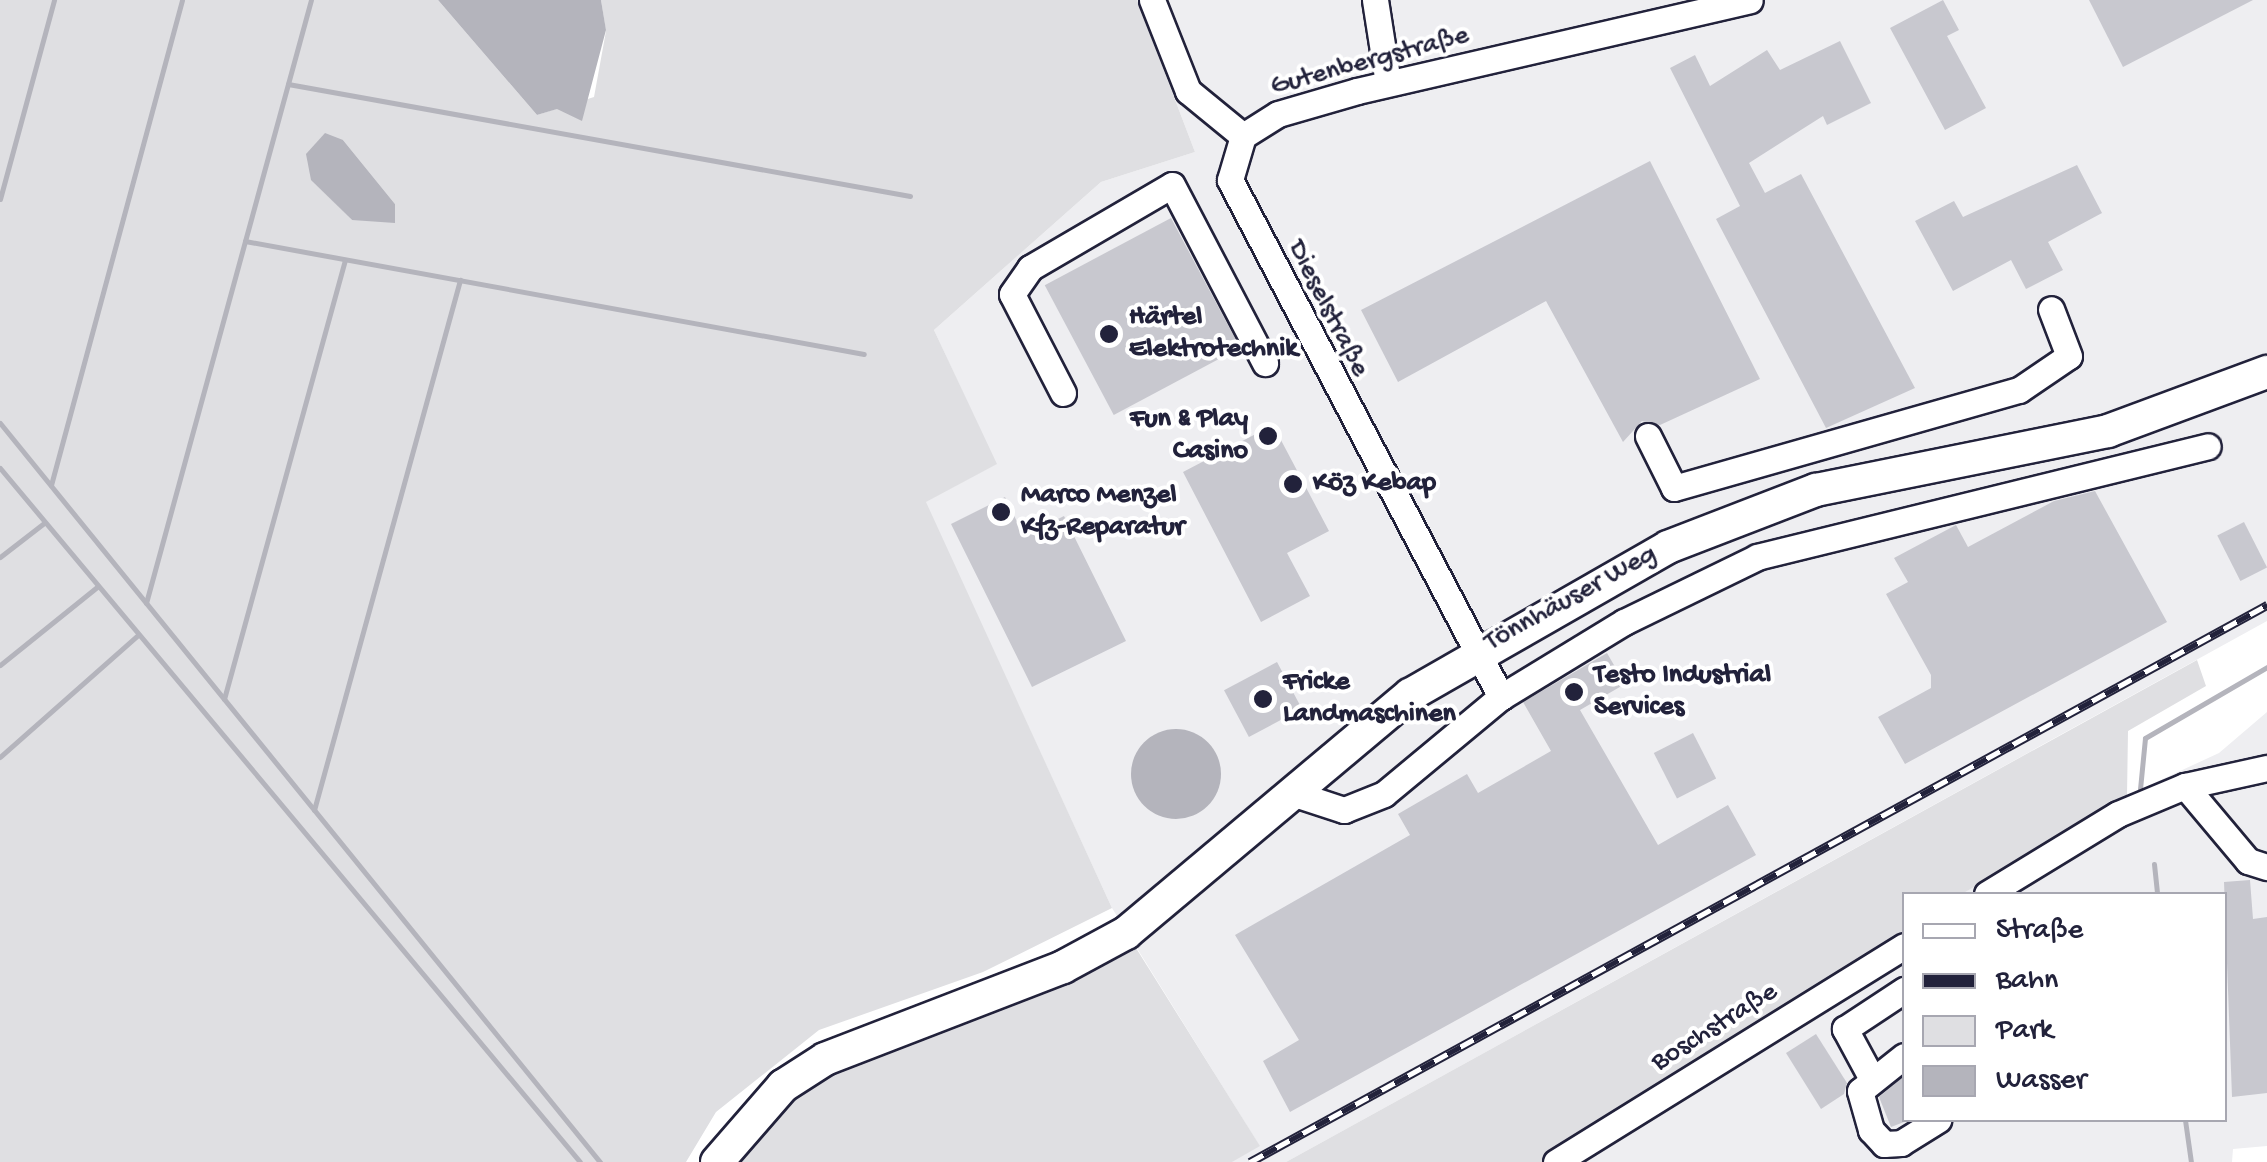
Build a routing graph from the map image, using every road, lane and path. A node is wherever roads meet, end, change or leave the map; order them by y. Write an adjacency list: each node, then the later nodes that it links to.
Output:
1 (1152, 0): 6 (street)
2 (1376, 0): 5 (street)
3 (1750, 0): 4 (street, Gutenbergstraße)
4 (1718, 4): 5 (street, Gutenbergstraße)
5 (1388, 84): 6 (street, Gutenbergstraße)
6 (1243, 136): 13 (street, Dieselstraße)
7 (2051, 309): 11 (street)
8 (1265, 363): 10 (street)
9 (2267, 372): 13 (main road, Tönnhäuser Weg)
10 (1063, 393)
11 (1648, 436)
12 (2208, 446): 14 (street)
13 (1474, 653): 14 (street, Dieselstraße); 17 (main road, Tönnhäuser Weg)
14 (1501, 697): 17 (street)
15 (2267, 768): 16 (street)
16 (2185, 786): 18 (street); 19 (street)
17 (1289, 792): 25 (main road, Tönnhäuser Weg)
18 (2267, 867)
19 (1995, 892)
20 (1901, 957): 26 (street, Boschstraße)
21 (1902, 991): 23 (street)
22 (1902, 1057): 23 (street)
23 (1871, 1077): 24 (street)
24 (1934, 1122)
25 (717, 1162)
26 (1556, 1162)

